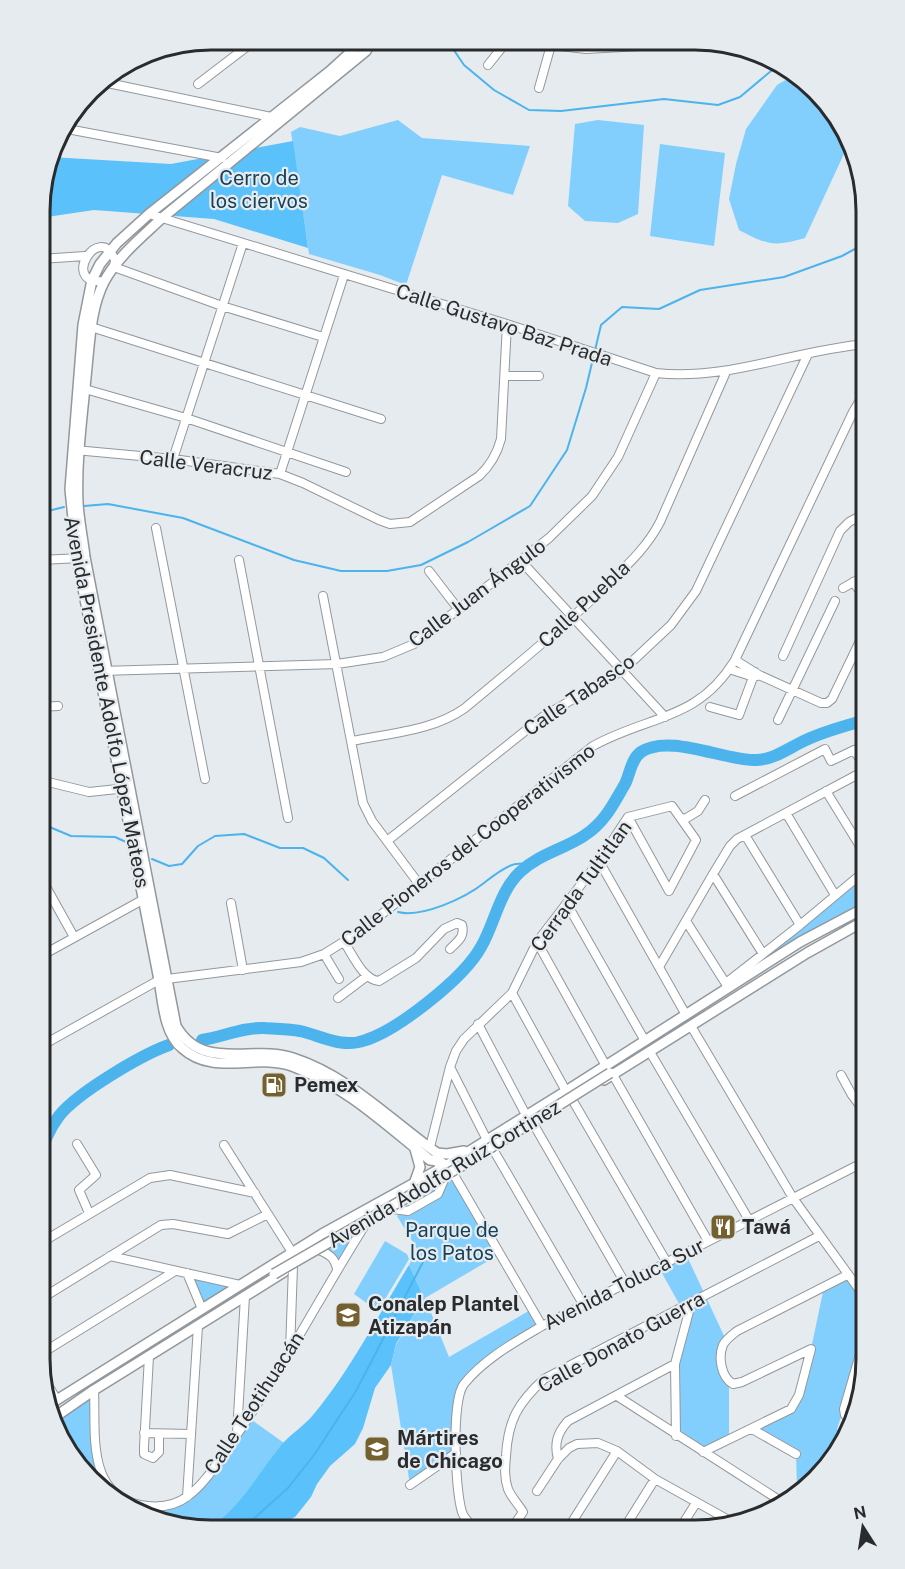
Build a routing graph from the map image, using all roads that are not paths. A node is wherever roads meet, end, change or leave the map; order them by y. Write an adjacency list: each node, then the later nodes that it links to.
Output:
1 (243, 50): 8 (street)
2 (357, 50): 10 (main road, Avenida Presidente Adolfo López Mateos)
3 (358, 50): 11 (main road, Avenida Presidente Adolfo López Mateos)
4 (500, 50): 6 (street)
5 (545, 50): 9 (street)
6 (488, 65)
7 (112, 84): 10 (street)
8 (198, 84)
9 (539, 88)
10 (271, 117): 11 (street); 13 (main road, Avenida Presidente Adolfo López Mateos)
11 (283, 119): 14 (main road, Avenida Presidente Adolfo López Mateos)
12 (71, 130): 13 (street)
13 (219, 158): 14 (street); 15 (main road, Avenida Presidente Adolfo López Mateos)
14 (233, 160): 16 (main road, Avenida Presidente Adolfo López Mateos)
15 (149, 214): 16 (street, Calle Gustavo Baz Prada); 18 (main road, Avenida Presidente Adolfo López Mateos)
16 (162, 218): 17 (street, Calle Gustavo Baz Prada); 21 (main road, Avenida Presidente Adolfo López Mateos)
17 (243, 243): 22 (street, Calle Gustavo Baz Prada); 25 (street)
18 (109, 251): 19 (street); 21 (street); 23 (main road, Avenida Presidente Adolfo López Mateos)
19 (85, 256): 20 (street); 23 (street)
20 (50, 258)
21 (114, 267): 24 (main road, Avenida Presidente Adolfo López Mateos); 25 (street)
22 (344, 275): 26 (street, Calle Gustavo Baz Prada); 28 (street)
23 (92, 280): 24 (street); 41 (main road, Avenida Presidente Adolfo López Mateos)
24 (104, 281): 27 (main road, Avenida Presidente Adolfo López Mateos)
25 (222, 306): 28 (street); 31 (street)
26 (507, 324): 33 (street, Calle Gustavo Baz Prada); 34 (street, Calle Veracruz)
27 (92, 327): 31 (street); 36 (main road, Avenida Presidente Adolfo López Mateos)
28 (323, 337): 37 (street)
29 (856, 346): 30 (street, Calle Gustavo Baz Prada)
30 (808, 354): 32 (street, Calle Gustavo Baz Prada); 68 (street, Calle Tabasco)
31 (204, 362): 37 (street); 39 (street)
32 (726, 372): 33 (street, Calle Gustavo Baz Prada); 60 (street, Calle Puebla)
33 (656, 374): 51 (street, Calle Juan Ángulo)
34 (505, 376): 35 (street); 45 (street, Calle Veracruz)
35 (539, 376)
36 (85, 389): 39 (street); 41 (main road, Avenida Presidente Adolfo López Mateos)
37 (305, 395): 40 (street); 42 (street)
38 (856, 407): 63 (street, Calle Pioneros del Cooperativismo)
39 (186, 418): 42 (street); 43 (street)
40 (381, 419)
41 (77, 450): 43 (street, Calle Veracruz); 48 (main road, Avenida Presidente Adolfo López Mateos)
42 (286, 453): 44 (street); 45 (street)
43 (173, 459): 45 (street, Calle Veracruz)
44 (346, 472)
45 (280, 474)
46 (856, 518): 62 (street)
47 (156, 528): 66 (street)
48 (81, 558): 49 (street); 69 (main road, Avenida Presidente Adolfo López Mateos)
49 (50, 560)
50 (238, 560): 65 (street)
51 (521, 561): 59 (street, Calle Juan Ángulo); 60 (street)
52 (429, 570): 59 (street)
53 (856, 580): 54 (street)
54 (853, 582): 55 (street); 56 (street)
55 (856, 586)
56 (843, 588)
57 (323, 596): 64 (street)
58 (835, 601): 71 (street)
59 (459, 610): 64 (street, Calle Juan Ángulo)
60 (574, 616): 68 (street); 77 (street, Calle Puebla)
61 (856, 650): 71 (street)
62 (783, 656)
63 (735, 660): 67 (street, Calle Pioneros del Cooperativismo); 70 (street)
64 (337, 664): 65 (street, Calle Juan Ángulo); 77 (street)
65 (260, 666): 66 (street, Calle Juan Ángulo); 89 (street)
66 (184, 669): 69 (street, Calle Juan Ángulo); 80 (street)
67 (729, 669): 70 (street); 75 (street, Calle Pioneros del Cooperativismo)
68 (623, 670): 75 (street); 94 (street, Calle Tabasco)
69 (104, 671): 82 (main road, Avenida Presidente Adolfo López Mateos)
70 (756, 675): 71 (street); 74 (street)
71 (792, 691): 76 (street)
72 (50, 706): 73 (street)
73 (58, 706)
74 (710, 707)
75 (665, 717): 98 (street, Calle Pioneros del Cooperativismo)
76 (778, 720)
77 (352, 741): 94 (street)
78 (856, 753): 84 (street)
79 (856, 776): 83 (street)
80 (205, 779)
81 (50, 782): 82 (street)
82 (126, 788): 101 (main road, Avenida Presidente Adolfo López Mateos)
83 (826, 791): 87 (street); 93 (street)
84 (735, 796)
85 (705, 800): 86 (street)
86 (698, 812): 90 (street); 91 (street)
87 (786, 813): 92 (street); 100 (street)
88 (628, 817): 90 (street, Cerrada Tultitlan); 91 (street); 95 (street, Cerrada Tultitlan)
89 (288, 818)
90 (682, 818): 91 (street)
91 (688, 827)
92 (745, 835): 96 (street); 106 (street)
93 (855, 839)
94 (387, 841): 98 (street)
95 (599, 861): 103 (street, Cerrada Tultitlan); 115 (street)
96 (713, 874): 105 (street); 114 (street)
97 (855, 879): 100 (street)
98 (419, 884): 109 (street, Calle Pioneros del Cooperativismo)
99 (50, 894): 108 (street)
100 (835, 895): 106 (street)
101 (147, 898): 108 (street); 119 (main road, Avenida Presidente Adolfo López Mateos)
102 (231, 903): 116 (street)
103 (567, 904): 110 (street, Cerrada Tultitlan); 127 (street)
104 (855, 913): 120 (main road, Avenida Adolfo Ruiz Cortinez)
105 (686, 921): 115 (street); 120 (street)
106 (800, 925): 114 (street)
107 (855, 927): 125 (main road, Avenida Adolfo Ruiz Cortinez)
108 (74, 937): 112 (street)
109 (344, 942): 113 (street, Calle Pioneros del Cooperativismo); 117 (street)
110 (537, 942): 121 (street, Cerrada Tultitlan); 130 (street)
111 (450, 949): 117 (street)
112 (50, 951)
113 (324, 954): 116 (street, Calle Pioneros del Cooperativismo); 118 (street)
114 (763, 954): 120 (street)
115 (659, 967): 123 (street)
116 (243, 970): 119 (street, Calle Pioneros del Cooperativismo)
117 (367, 976): 122 (street)
118 (339, 979)
119 (162, 980): 126 (street, Calle Pioneros del Cooperativismo); 142 (main road, Avenida Presidente Adolfo López Mateos); 145 (main road, Avenida Presidente Adolfo López Mateos)
120 (727, 986): 123 (main road, Avenida Adolfo Ruiz Cortinez)
121 (512, 993): 124 (street, Cerrada Tultitlan); 132 (street)
122 (338, 998)
123 (686, 1015): 127 (main road, Avenida Adolfo Ruiz Cortinez)
124 (478, 1024): 129 (street, Cerrada Tultitlan); 137 (street)
125 (691, 1026): 128 (main road, Avenida Adolfo Ruiz Cortinez); 150 (street)
126 (50, 1041)
127 (645, 1041): 130 (main road, Avenida Adolfo Ruiz Cortinez)
128 (650, 1052): 130 (main road, Avenida Adolfo Ruiz Cortinez); 153 (street)
129 (450, 1067): 139 (street); 145 (street, Cerrada Tultitlan)
130 (609, 1071): 132 (main road, Avenida Adolfo Ruiz Cortinez); 134 (main road, Avenida Adolfo Ruiz Cortinez); 158 (street); 166 (main road, Avenida Adolfo Ruiz Cortinez, bridge)
131 (842, 1075): 133 (street)
132 (566, 1091): 135 (main road, Avenida Adolfo Ruiz Cortinez)
133 (855, 1099)
134 (573, 1101): 136 (main road, Avenida Adolfo Ruiz Cortinez); 162 (street)
135 (547, 1103): 136 (main road); 137 (main road, Avenida Adolfo Ruiz Cortinez)
136 (553, 1113): 138 (main road, Avenida Adolfo Ruiz Cortinez)
137 (526, 1115): 139 (main road, Avenida Adolfo Ruiz Cortinez)
138 (534, 1125): 144 (main road, Avenida Adolfo Ruiz Cortinez); 170 (street)
139 (487, 1140): 143 (main road, Avenida Adolfo Ruiz Cortinez)
140 (77, 1144): 151 (street)
141 (224, 1144): 149 (street)
142 (414, 1147): 145 (main road, Avenida Presidente Adolfo López Mateos); 148 (main road)
143 (475, 1147): 145 (main road, Avenida Adolfo Ruiz Cortinez); 145 (main road)
144 (494, 1150): 147 (main road, Avenida Adolfo Ruiz Cortinez); 176 (street)
145 (439, 1159): 147 (main road, Avenida Presidente Adolfo López Mateos); 148 (main road, Avenida Adolfo Ruiz Cortinez); 155 (main road)
146 (855, 1166): 150 (street, Avenida Toluca Sur)
147 (454, 1174): 154 (main road, Avenida Adolfo Ruiz Cortinez); 180 (street)
148 (413, 1183): 160 (main road, Avenida Adolfo Ruiz Cortinez)
149 (255, 1193): 151 (street); 152 (street)
150 (793, 1198): 153 (street, Avenida Toluca Sur); 156 (street)
151 (89, 1213): 157 (street)
152 (268, 1214): 160 (street); 161 (street)
153 (749, 1220): 158 (street, Avenida Toluca Sur)
154 (365, 1225): 155 (main road, Avenida Adolfo Ruiz Cortinez); 164 (street, Calle Teotihuacán)
155 (351, 1233): 159 (main road, Avenida Adolfo Ruiz Cortinez)
156 (819, 1236): 168 (street); 177 (street, Calle Donato Guerra)
157 (50, 1237)
158 (708, 1241): 162 (street, Avenida Toluca Sur)
159 (319, 1250): 163 (main road, Avenida Adolfo Ruiz Cortinez); 164 (street)
160 (292, 1252): 169 (main road, Avenida Adolfo Ruiz Cortinez)
161 (110, 1256): 165 (street); 174 (street)
162 (666, 1262): 170 (street, Avenida Toluca Sur)
163 (293, 1266): 173 (main road, Avenida Adolfo Ruiz Cortinez); 182 (street)
164 (337, 1269): 182 (street, Calle Teotihuacán)
165 (175, 1271): 167 (street); 181 (street)
166 (273, 1272): 169 (main road, Avenida Adolfo Ruiz Cortinez); 173 (main road, Avenida Adolfo Ruiz Cortinez)
167 (187, 1274): 172 (street); 178 (street)
168 (848, 1275): 171 (street); 192 (street)
169 (253, 1278): 172 (main road, Avenida Adolfo Ruiz Cortinez)
170 (625, 1283): 176 (street, Avenida Toluca Sur)
171 (855, 1284)
172 (240, 1285): 178 (main road, Avenida Adolfo Ruiz Cortinez)
173 (259, 1288): 175 (main road, Avenida Adolfo Ruiz Cortinez)
174 (50, 1293)
175 (245, 1296): 179 (main road, Avenida Adolfo Ruiz Cortinez); 196 (street)
176 (583, 1304): 180 (street, Avenida Toluca Sur)
177 (691, 1304): 184 (street); 213 (street, Calle Donato Guerra)
178 (202, 1309): 189 (main road, Avenida Adolfo Ruiz Cortinez)
179 (198, 1326): 183 (main road, Avenida Adolfo Ruiz Cortinez); 195 (street)
180 (542, 1326): 200 (street, Avenida Toluca Sur)
181 (50, 1347)
182 (290, 1354): 196 (street, Calle Teotihuacán)
183 (149, 1356): 186 (main road, Avenida Adolfo Ruiz Cortinez); 193 (street)
184 (675, 1364): 188 (street); 197 (street)
185 (854, 1375): 191 (street)
186 (94, 1390): 190 (main road, Avenida Adolfo Ruiz Cortinez); 203 (street, Calle Teotihuacán)
187 (54, 1396): 189 (street)
188 (617, 1396): 197 (street); 202 (street)
189 (57, 1400)
190 (60, 1414)
191 (845, 1415)
192 (752, 1429): 199 (street); 201 (street)
193 (144, 1433): 194 (street); 194 (street)
194 (159, 1434): 195 (street)
195 (191, 1434): 207 (street)
196 (237, 1434): 207 (street, Calle Teotihuacán)
197 (676, 1436): 199 (street)
198 (617, 1451): 202 (street); 204 (street); 214 (street)
199 (703, 1452): 208 (street)
200 (456, 1453): 205 (street); 212 (street, Avenida Toluca Sur)
201 (796, 1455)
202 (558, 1459): 206 (street)
203 (102, 1477)
204 (656, 1479): 209 (street); 215 (street)
205 (410, 1485)
206 (537, 1491)
207 (187, 1497): 210 (street, Calle Teotihuacán)
208 (775, 1497)
209 (696, 1503): 211 (street); 216 (street)
210 (147, 1506)
211 (722, 1517)
212 (469, 1520)
213 (517, 1520)
214 (573, 1520)
215 (629, 1520)
216 (686, 1520)

